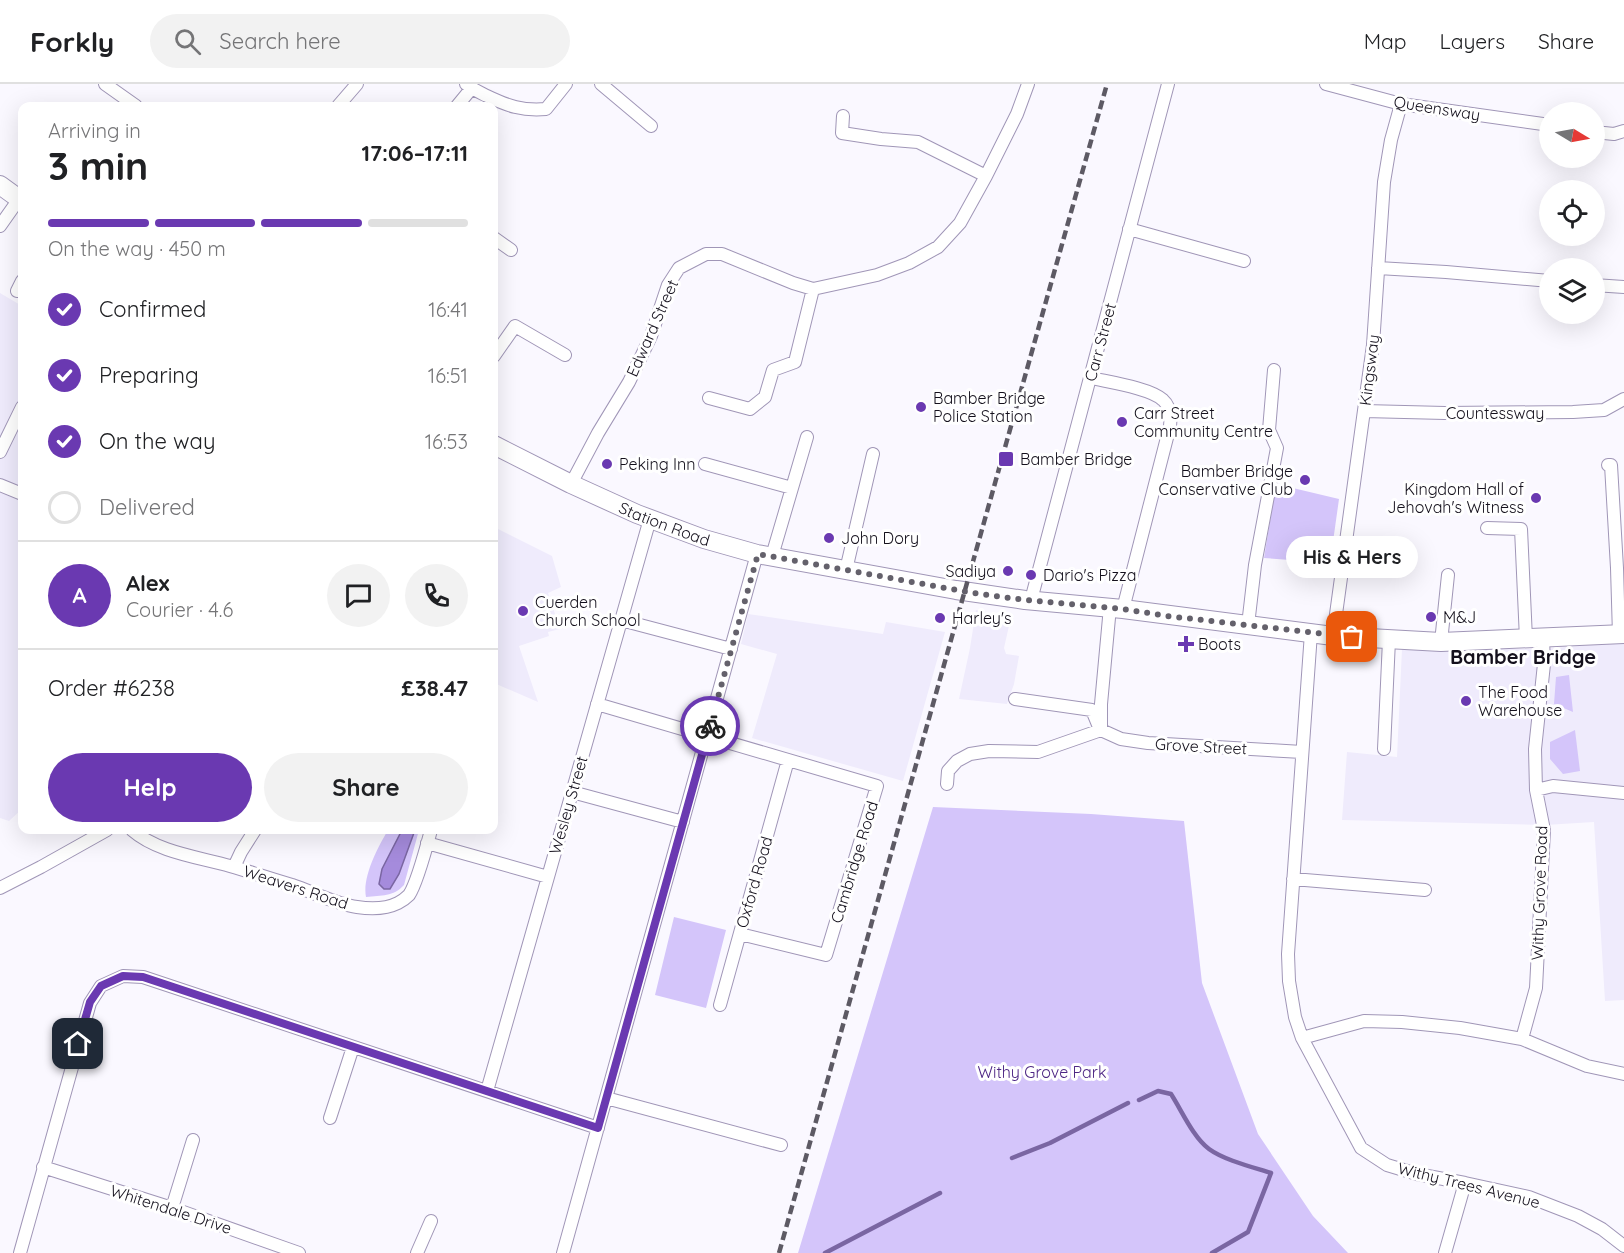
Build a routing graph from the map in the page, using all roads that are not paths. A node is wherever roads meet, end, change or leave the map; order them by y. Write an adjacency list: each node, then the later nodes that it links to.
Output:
1 (105, 84): 9 (street)
2 (357, 84): 10 (street)
3 (566, 84): 8 (street)
4 (601, 84): 15 (street)
5 (1028, 84): 18 (street)
6 (1168, 84): 23 (street, Carr Street)
7 (1326, 84): 12 (street, Queensway)
8 (469, 86): 11 (street)
9 (130, 102)
10 (341, 102)
11 (459, 102)
12 (1401, 104): 14 (street, Queensway); 27 (street, Kingsway)
13 (843, 116): 18 (street)
14 (1539, 123)
15 (651, 126)
16 (1624, 131): 17 (street)
17 (1605, 133)
18 (986, 177): 31 (street)
19 (0, 185): 20 (main road)
20 (18, 198)
21 (18, 204): 22 (street)
22 (0, 226)
23 (1129, 229): 26 (street); 35 (street, Carr Street)
24 (498, 241): 25 (street)
25 (511, 250)
26 (1244, 261)
27 (1378, 268): 28 (street); 38 (street, Kingsway)
28 (1539, 280)
29 (1605, 286): 30 (street)
30 (1624, 287)
31 (813, 289): 36 (street); 46 (street, Edward Street)
32 (498, 350): 33 (street)
33 (565, 355)
34 (1274, 370): 59 (street)
35 (1090, 378): 56 (street, Carr Street); 57 (street)
36 (710, 398)
37 (1624, 399): 38 (street, Countessway)
38 (1364, 411): 62 (street, Kingsway)
39 (18, 415): 42 (street)
40 (807, 437): 48 (street)
41 (498, 447): 46 (main road, Station Road)
42 (0, 452)
43 (873, 454): 54 (street)
44 (705, 464): 48 (street)
45 (1608, 465): 51 (street)
46 (571, 484): 50 (main road, Station Road)
47 (0, 485): 49 (street)
48 (792, 488): 53 (street)
49 (18, 492)
50 (650, 519): 53 (main road, Station Road); 58 (street, Wesley Street)
51 (1619, 520): 61 (street)
52 (1487, 528): 63 (street, Withy Grove Road)
53 (765, 555): 54 (main road, Station Road); 66 (street)
54 (846, 570): 56 (main road, Station Road)
55 (1448, 575): 65 (street)
56 (1030, 600): 57 (main road, Station Road)
57 (1117, 608): 59 (main road, Station Road); 69 (street)
58 (621, 620): 66 (street); 68 (street, Wesley Street)
59 (1248, 625): 60 (main road, Station Road)
60 (1311, 633): 62 (main road, Station Road); 72 (street, Withy Trees Avenue)
61 (1622, 634): 63 (main road, Station Road)
62 (1333, 636): 64 (main road, Station Road)
63 (1534, 639): 65 (main road, Station Road); 75 (street, Withy Grove Road)
64 (1389, 640): 65 (main road, Station Road); 71 (street)
65 (1441, 642)
66 (731, 649): 70 (street)
67 (1014, 699): 69 (street)
68 (597, 704): 70 (street, Cambridge Road); 76 (street, Wesley Street)
69 (1101, 730): 72 (street, Grove Street); 74 (street)
70 (707, 735): 73 (street, Cambridge Road); 78 (street)
71 (1384, 749)
72 (1302, 752): 86 (street, Withy Trees Avenue)
73 (788, 760): 89 (street, Oxford Road); 89 (street, Cambridge Road)
74 (947, 784)
75 (1536, 790): 77 (street); 92 (street, Withy Grove Road)
76 (572, 792): 78 (street); 85 (street, Wesley Street)
77 (1624, 793)
78 (683, 822): 96 (street)
79 (100, 834): 87 (street)
80 (137, 834): 84 (street, Weavers Road)
81 (252, 834): 84 (street)
82 (430, 834): 83 (street, Weavers Road)
83 (427, 843): 84 (street, Weavers Road); 85 (street)
84 (234, 867)
85 (548, 877): 95 (street, Wesley Street)
86 (1293, 879): 88 (street); 91 (street, Withy Trees Avenue)
87 (0, 888)
88 (1425, 890)
89 (740, 933): 90 (street, Oxford Road)
90 (720, 1005)
91 (1302, 1038): 92 (street); 102 (street, Withy Trees Avenue)
92 (1522, 1039): 94 (street)
93 (353, 1047): 95 (street); 97 (street); 101 (street)
94 (1624, 1074)
95 (487, 1091): 98 (street)
96 (606, 1098): 98 (street); 100 (street)
97 (330, 1118)
98 (598, 1128): 109 (street)
99 (193, 1140): 103 (street)
100 (781, 1145)
101 (43, 1167): 103 (street, Whitendale Drive); 106 (street)
102 (1466, 1183): 105 (street, Withy Trees Avenue); 110 (street)
103 (172, 1208): 107 (street, Whitendale Drive)
104 (431, 1221): 108 (street)
105 (1624, 1246)
106 (20, 1253)
107 (299, 1253)
108 (417, 1253)
109 (563, 1253)
110 (1445, 1253)

